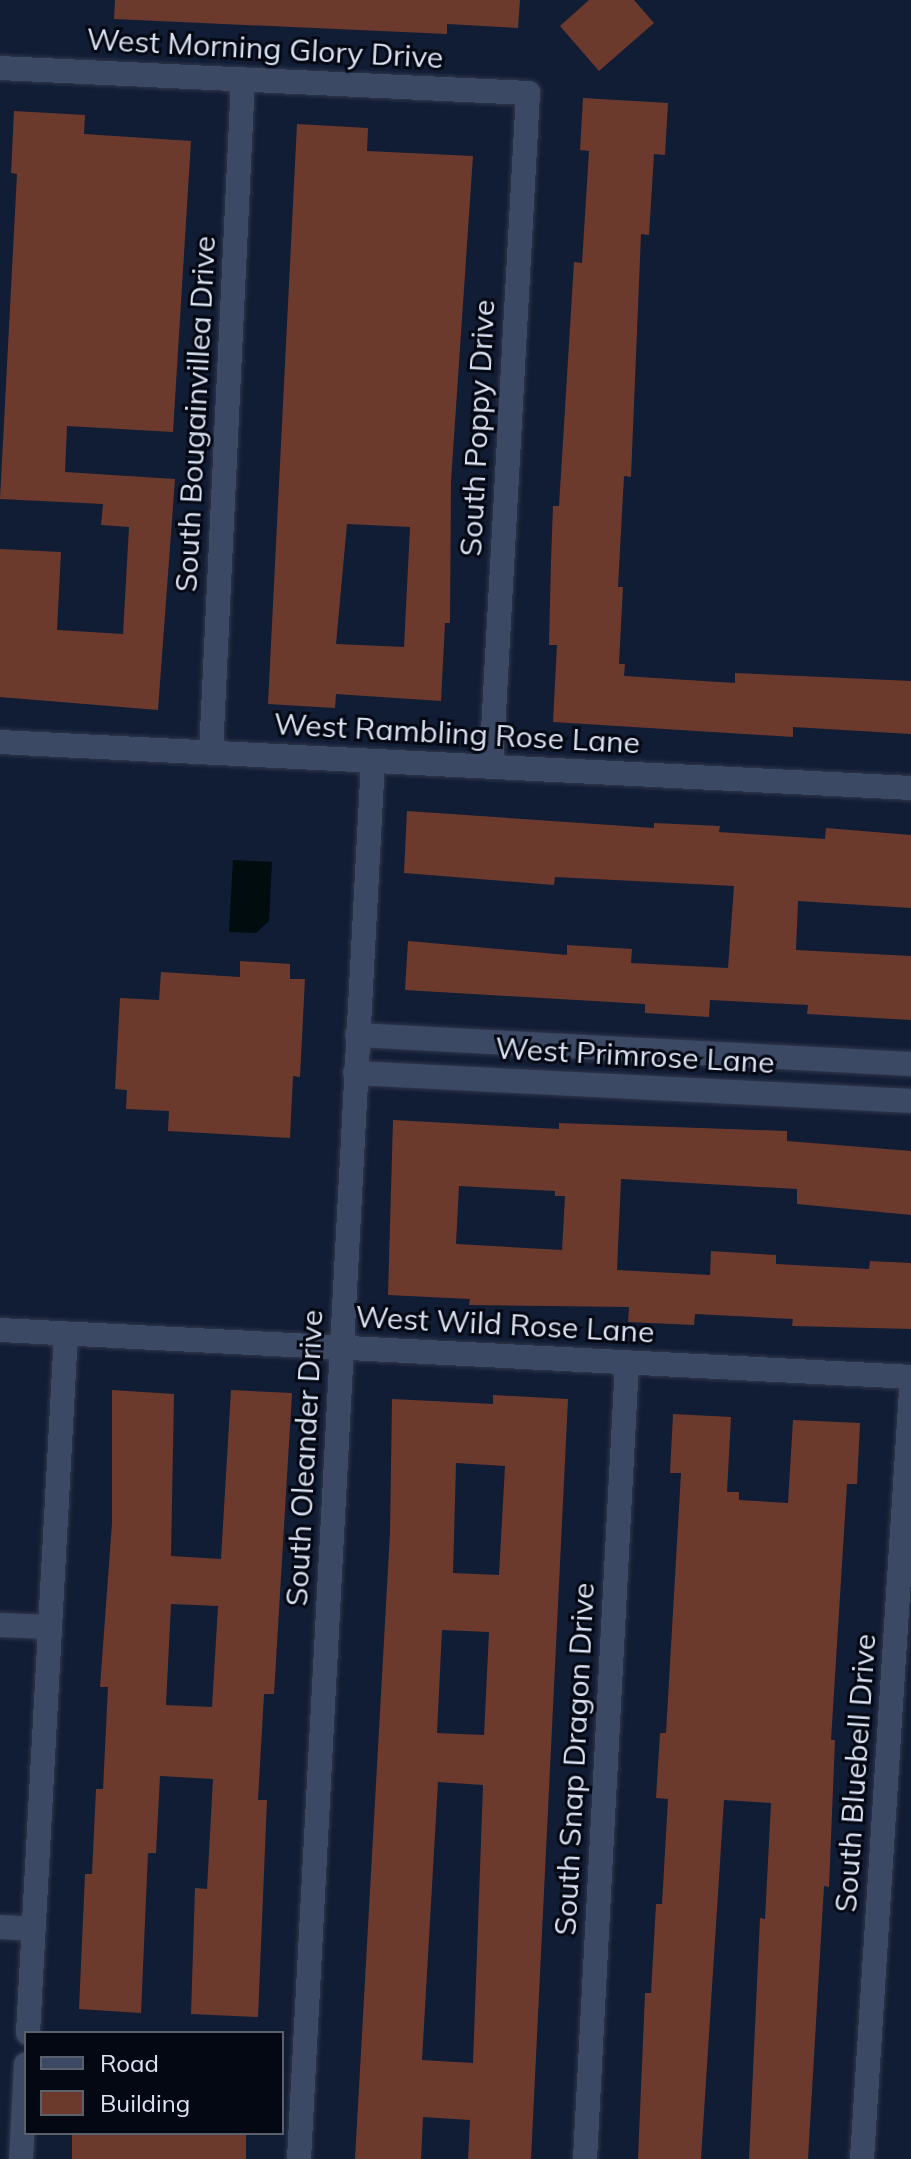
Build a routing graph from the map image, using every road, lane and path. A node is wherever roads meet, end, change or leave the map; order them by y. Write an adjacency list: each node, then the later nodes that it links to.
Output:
1 (0, 68): 2 (street, West Morning Glory Drive)
2 (243, 79): 3 (street, West Morning Glory Drive); 5 (street, South Bougainvillea Drive)
3 (528, 93): 7 (street, South Poppy Drive)
4 (0, 742): 5 (street, West Rambling Rose Lane)
5 (211, 753): 6 (street, West Rambling Rose Lane)
6 (373, 761): 7 (street, West Rambling Rose Lane); 9 (street, South Oleander Drive)
7 (491, 767): 8 (street, West Rambling Rose Lane)
8 (911, 788)
9 (357, 1035): 10 (street, West Primrose Lane); 12 (street, South Oleander Drive)
10 (697, 1052): 11 (street, West Primrose Lane); 13 (street)
11 (911, 1064)
12 (355, 1073): 13 (street, West Primrose Lane); 17 (street, South Oleander Drive)
13 (694, 1090): 14 (street, West Primrose Lane)
14 (911, 1101)
15 (0, 1330): 16 (street, West Wild Rose Lane)
16 (66, 1334): 17 (street, West Wild Rose Lane); 22 (street)
17 (342, 1348): 18 (street, West Wild Rose Lane); 28 (street, South Oleander Drive)
18 (627, 1362): 19 (street, West Wild Rose Lane); 29 (street, South Snap Dragon Drive)
19 (911, 1377)
20 (911, 1391): 30 (street, South Bluebell Drive)
21 (0, 1625): 22 (street)
22 (50, 1627): 24 (street)
23 (0, 1927): 24 (street)
24 (33, 1929): 25 (street)
25 (28, 2031)
26 (24, 2102): 27 (street)
27 (21, 2159)
28 (299, 2159)
29 (585, 2159)
30 (862, 2159)

